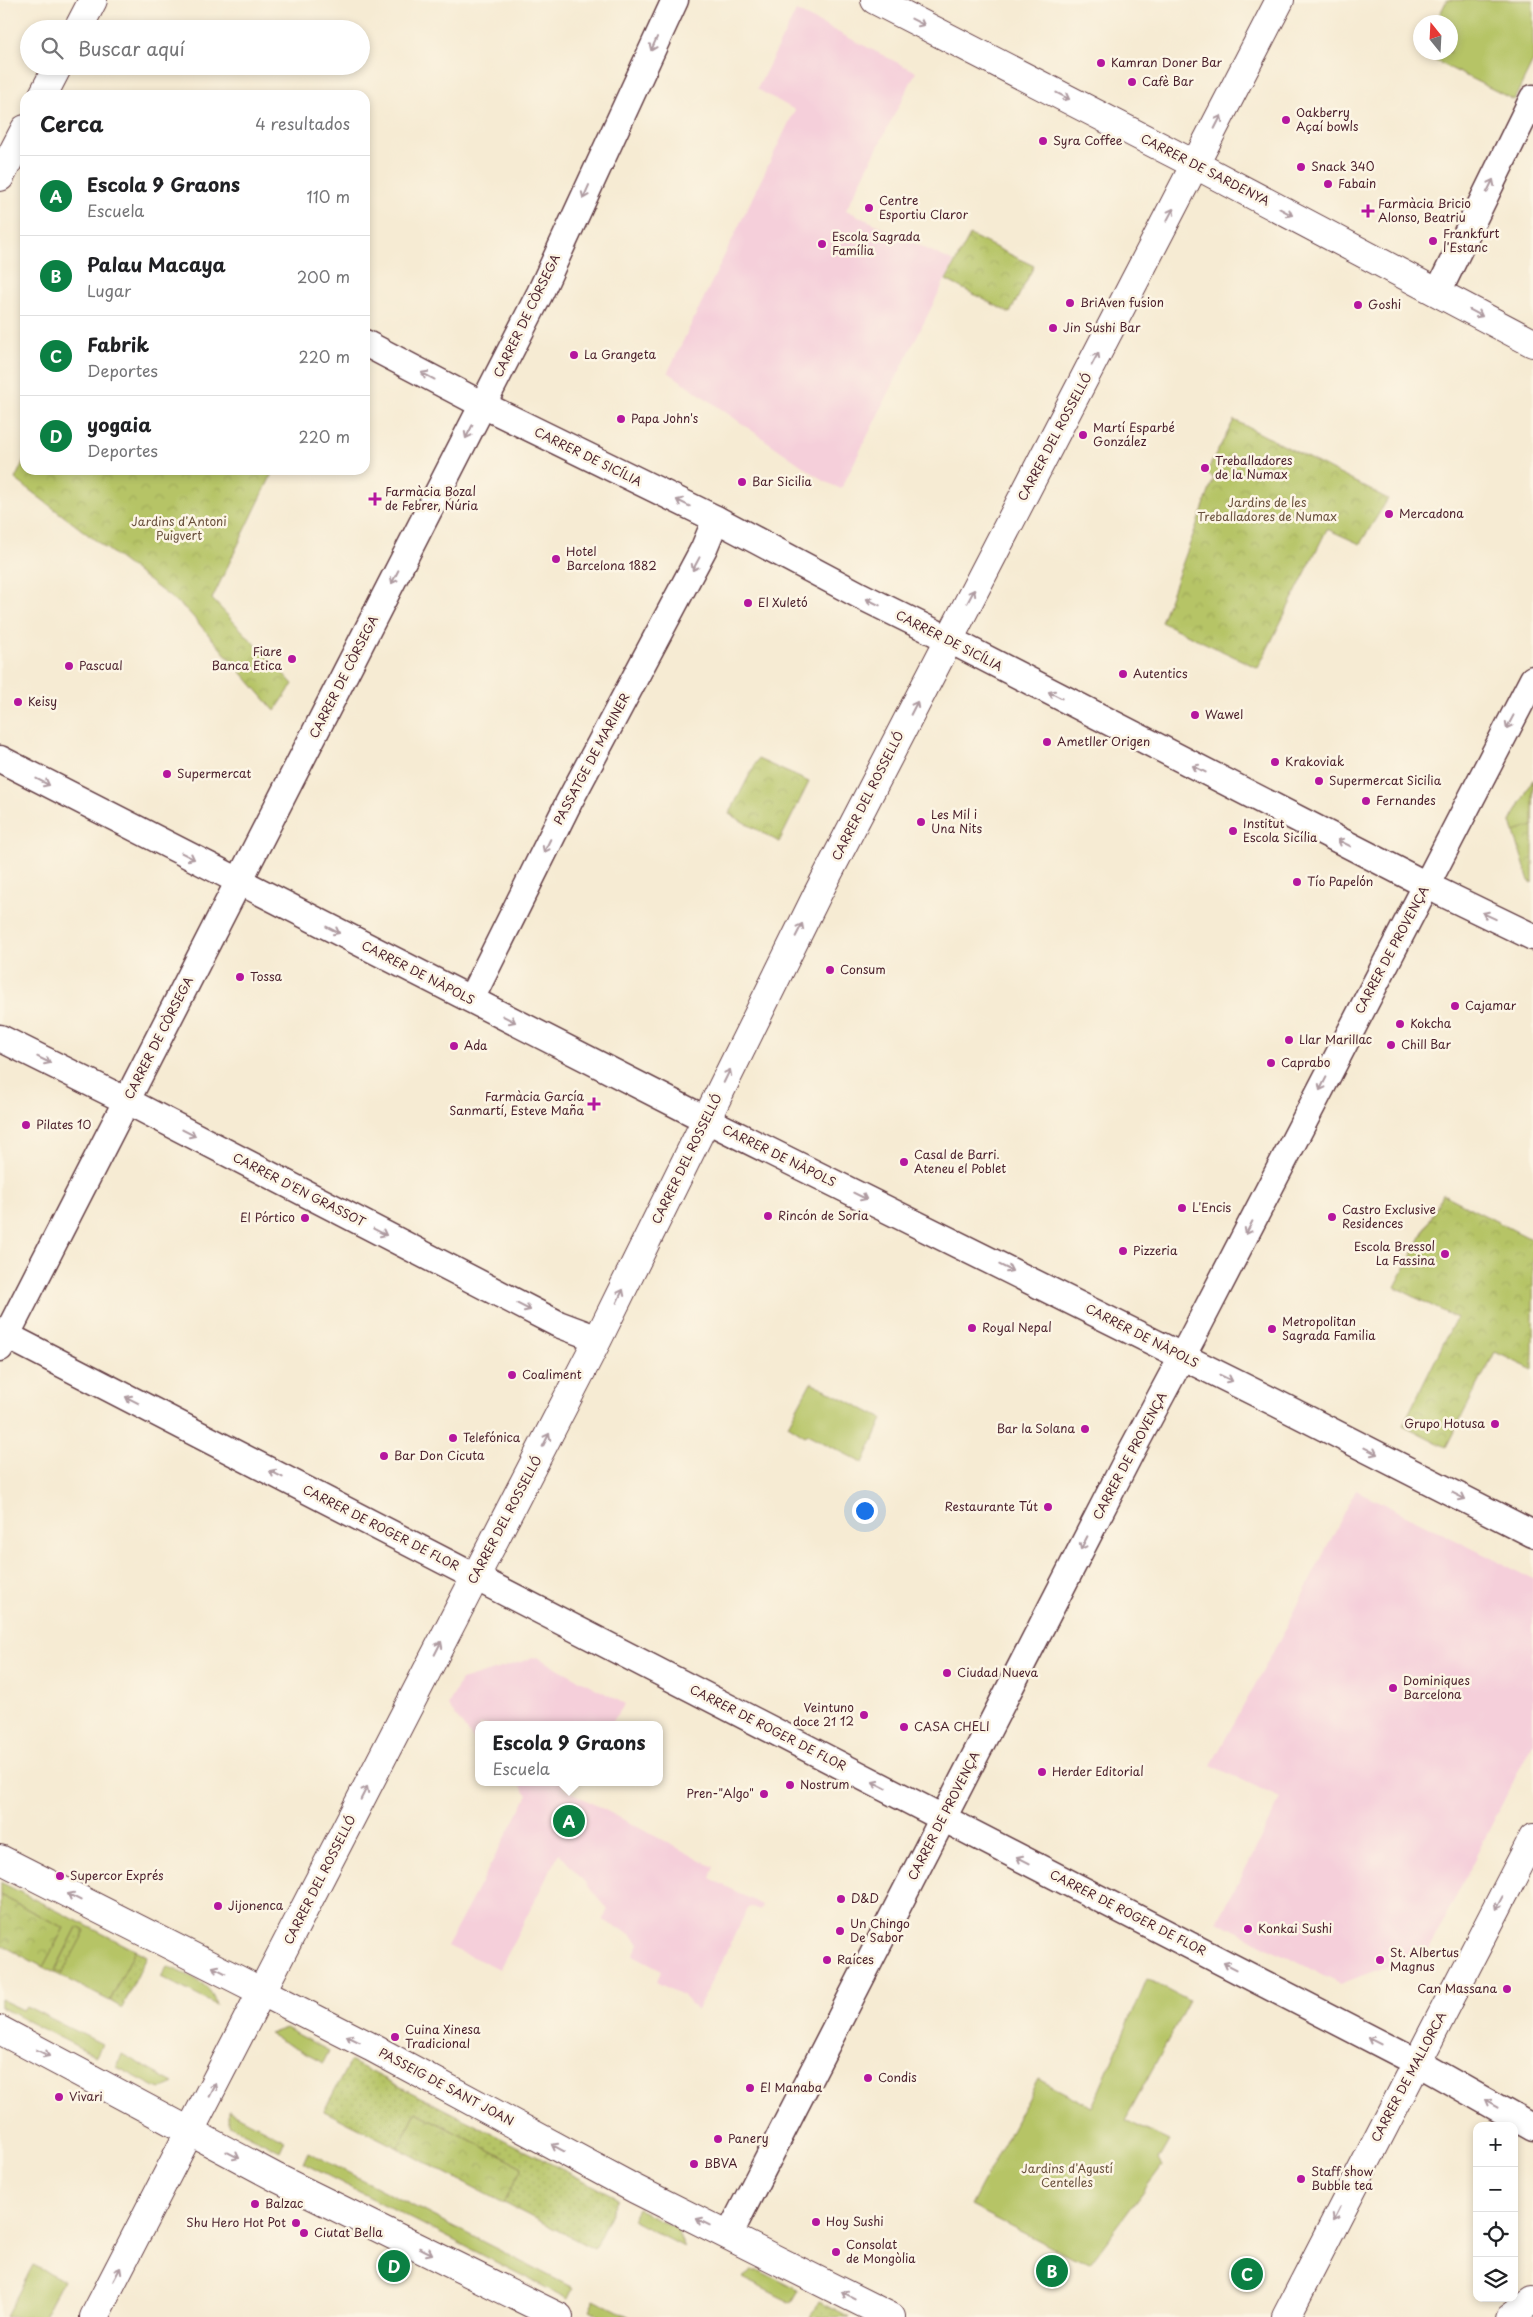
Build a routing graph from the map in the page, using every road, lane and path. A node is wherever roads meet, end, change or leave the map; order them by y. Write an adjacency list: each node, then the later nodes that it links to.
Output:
1 (93, 0): 5 (main road)
2 (675, 0): 15 (street, CARRER DE CÒRSEGA, one-way to 15)
3 (875, 0): 11 (main road, CARRER DE SARDENYA, one-way to 11)
4 (1280, 0): 11 (main road, CARRER DEL ROSSELLÓ, one-way to 4)
5 (83, 20)
6 (53, 75): 7 (main road)
7 (46, 90)
8 (1533, 98): 12 (street, one-way to 8)
9 (20, 140): 10 (main road)
10 (8, 166)
11 (1196, 166): 12 (main road, CARRER DE SARDENYA, one-way to 12); 17 (main road, CARRER DEL ROSSELLÓ, one-way to 11)
12 (1438, 292): 13 (main road, CARRER DE SARDENYA, one-way to 13)
13 (1533, 343)
14 (370, 346): 15 (street, CARRER DE SICÍLIA, one-way to 14)
15 (483, 405): 16 (street, CARRER DE SICÍLIA, one-way to 15); 20 (street, CARRER DE CÒRSEGA, one-way to 20)
16 (716, 520): 17 (street, CARRER DE SICÍLIA, one-way to 16); 23 (street, PASSATGE DE MARINER, one-way to 23)
17 (948, 639): 21 (street, CARRER DE SICÍLIA, one-way to 17); 26 (main road, CARRER DEL ROSSELLÓ, one-way to 17)
18 (1533, 679): 21 (street, CARRER DE PROVENÇA, one-way to 21)
19 (0, 759): 20 (street, CARRER DE NÀPOLS, one-way to 20)
20 (238, 882): 23 (street, CARRER DE NÀPOLS, one-way to 23); 25 (street, CARRER DE CÒRSEGA)
21 (1427, 885): 22 (street, CARRER DE SICÍLIA, one-way to 21); 29 (street, CARRER DE PROVENÇA, one-way to 29)
22 (1533, 937)
23 (471, 999): 26 (street, CARRER DE NÀPOLS, one-way to 26)
24 (0, 1038): 25 (street, CARRER D'EN GRASSOT, one-way to 25)
25 (127, 1100): 27 (street, CARRER DE CÒRSEGA); 28 (street, CARRER D'EN GRASSOT, one-way to 28)
26 (707, 1120): 28 (main road, CARRER DEL ROSSELLÓ, one-way to 26); 29 (street, CARRER DE NÀPOLS, one-way to 29)
27 (2, 1338): 31 (street, CARRER DE ROGER DE FLOR, one-way to 27)
28 (598, 1339): 31 (main road, CARRER DEL ROSSELLÓ, one-way to 28)
29 (1182, 1356): 30 (street, CARRER DE NÀPOLS, one-way to 30); 32 (street, CARRER DE PROVENÇA, one-way to 32)
30 (1533, 1534)
31 (475, 1577): 32 (street, CARRER DE ROGER DE FLOR, one-way to 31); 35 (main road, CARRER DEL ROSSELLÓ, one-way to 31)
32 (943, 1818): 37 (street, CARRER DE ROGER DE FLOR, one-way to 32); 40 (street, CARRER DE PROVENÇA)
33 (1533, 1838): 37 (main road, CARRER DE MALLORCA, one-way to 37)
34 (0, 1859): 35 (main road, PASSEIG DE SANT JOAN, one-way to 34)
35 (263, 1992): 39 (main road, CARRER DEL ROSSELLÓ, one-way to 35); 40 (main road, PASSEIG DE SANT JOAN, one-way to 35)
36 (0, 2030): 39 (main road, one-way to 39)
37 (1418, 2063): 38 (street, CARRER DE ROGER DE FLOR, one-way to 37); 45 (main road, CARRER DE MALLORCA, one-way to 45)
38 (1533, 2128)
39 (190, 2133): 42 (main road, CARRER DEL ROSSELLÓ, one-way to 39); 43 (main road, one-way to 43)
40 (729, 2235): 44 (main road, PASSEIG DE SANT JOAN, one-way to 40)
41 (1533, 2300): 46 (main road)
42 (94, 2317)
43 (559, 2317)
44 (891, 2317)
45 (1286, 2317)
46 (1510, 2317)

